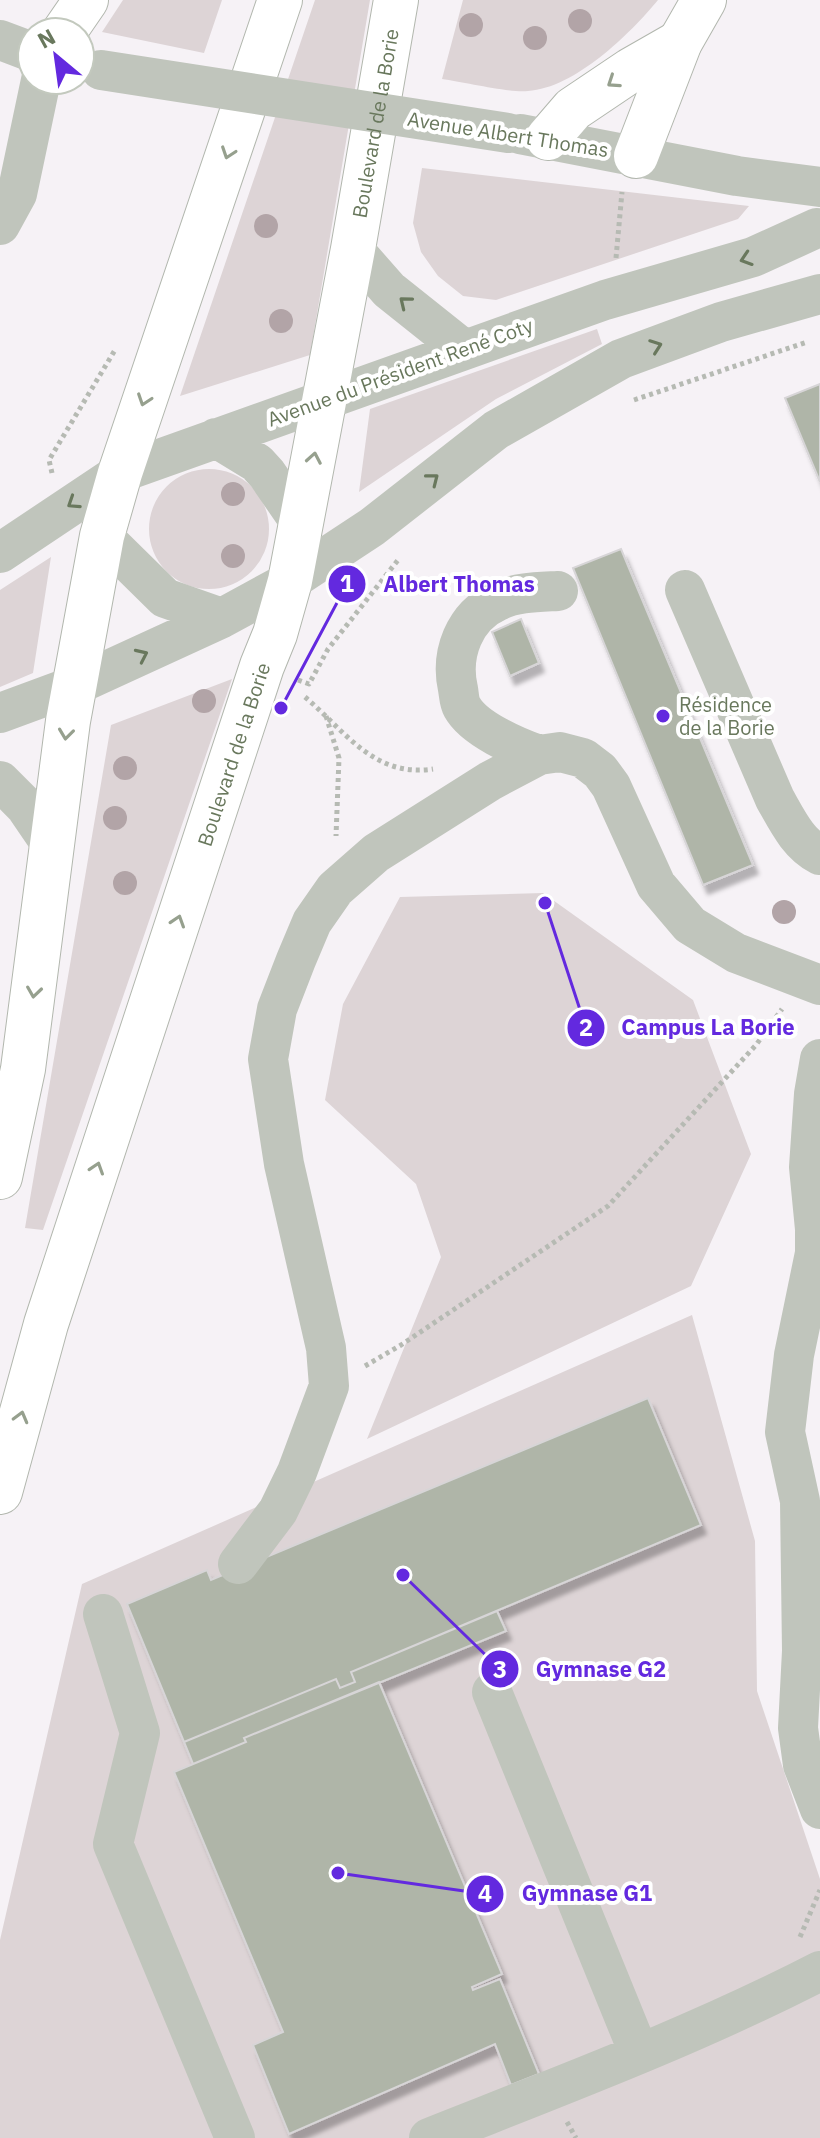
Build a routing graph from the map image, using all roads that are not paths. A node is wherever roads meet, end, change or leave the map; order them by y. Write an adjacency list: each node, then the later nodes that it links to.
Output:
1 (280, 0): 18 (main road, one-way to 18)
2 (396, 0): 9 (main road, Boulevard de la Borie)
3 (415, 0): 9 (main road)
4 (704, 0): 5 (main road)
5 (680, 42): 8 (main road, one-way to 8); 10 (main road)
6 (96, 69): 8 (street, Avenue Albert Thomas, bridge)
7 (38, 96): 12 (street)
8 (528, 136): 10 (street, Avenue Albert Thomas)
9 (368, 150): 13 (main road, Boulevard de la Borie)
10 (630, 170): 11 (street, Avenue Albert Thomas)
11 (819, 209): 14 (street); 15 (street, Avenue du Président René Coty, one-way to 15)
12 (0, 225)
13 (353, 249): 15 (street, one-way to 13); 16 (main road, Boulevard de la Borie)
14 (819, 294): 20 (street, one-way to 14)
15 (463, 349): 16 (street, Avenue du Président René Coty)
16 (325, 399): 17 (street, Avenue du Président René Coty); 19 (main road, Boulevard de la Borie, one-way to 16)
17 (216, 438): 18 (street, Avenue du Président René Coty); 19 (street)
18 (120, 473): 21 (main road); 22 (street, Avenue du Président René Coty, one-way to 22)
19 (302, 525): 23 (main road, Boulevard de la Borie)
20 (372, 527): 23 (street); 27 (street)
21 (102, 536): 26 (street); 28 (main road)
22 (0, 553)
23 (290, 581): 26 (street); 27 (main road, Boulevard de la Borie)
24 (685, 590): 33 (street)
25 (558, 591): 30 (street)
26 (222, 618): 28 (street, one-way to 26)
27 (269, 650): 37 (main road, Boulevard de la Borie, one-way to 27)
28 (76, 685): 29 (street); 32 (main road, one-way to 32)
29 (0, 713)
30 (539, 755): 34 (street); 38 (street)
31 (0, 781): 32 (street)
32 (53, 847): 36 (main road, one-way to 36)
33 (820, 855)
34 (812, 982)
35 (820, 1059): 41 (street)
36 (0, 1177)
37 (0, 1492)
38 (238, 1564)
39 (103, 1614): 44 (street)
40 (492, 1692): 43 (street)
41 (820, 1809)
42 (820, 1971): 43 (street)
43 (639, 2053): 45 (street)
44 (235, 2138)
45 (429, 2138)

